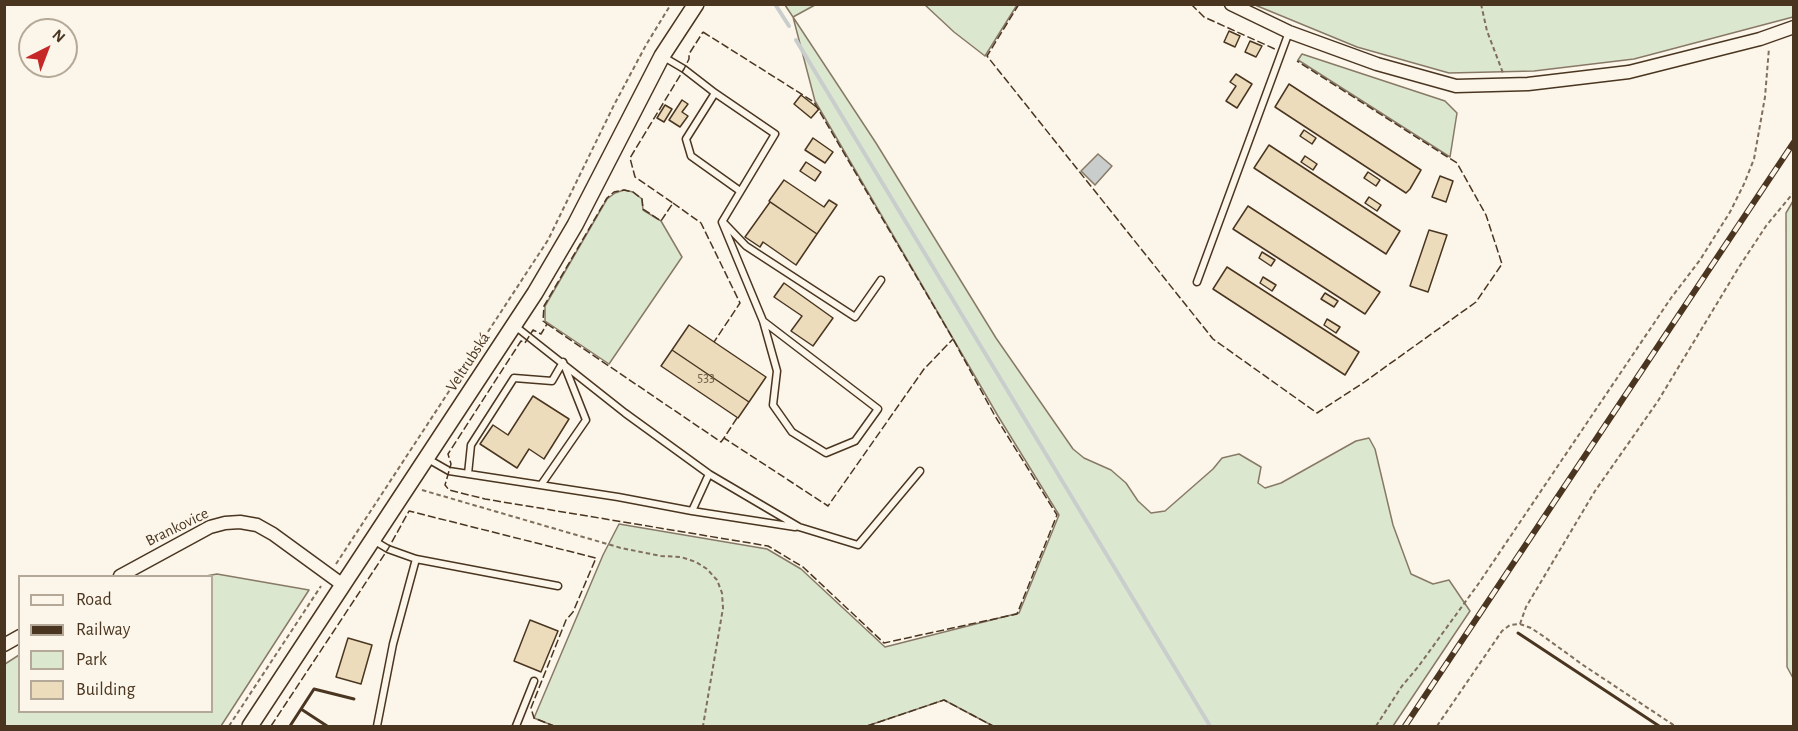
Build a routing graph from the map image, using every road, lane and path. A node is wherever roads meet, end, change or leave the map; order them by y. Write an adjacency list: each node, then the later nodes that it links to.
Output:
1 (671, 4): 30 (path)
2 (696, 4): 8 (street, Veltrubská)
3 (1230, 4): 6 (street)
4 (1481, 4): 9 (path)
5 (1794, 27): 7 (street)
6 (1289, 32): 9 (street); 15 (lane)
7 (1769, 36): 9 (street); 42 (path)
8 (662, 56): 10 (lane); 17 (street, Veltrubská)
9 (1503, 85)
10 (715, 93): 11 (lane); 11 (lane)
11 (740, 191): 13 (lane)
12 (1794, 192): 33 (path)
13 (723, 222): 14 (lane); 16 (lane)
14 (881, 280)
15 (1197, 282)
16 (763, 321): 16 (lane)
17 (514, 325): 18 (lane); 19 (street, Veltrubská)
18 (563, 362): 21 (lane); 22 (lane); 23 (lane)
19 (427, 458): 21 (lane); 24 (street, Veltrubská)
20 (920, 471): 26 (lane)
21 (468, 474): 23 (lane)
22 (709, 474): 25 (lane); 26 (lane)
23 (541, 485): 25 (lane)
24 (408, 486): 27 (street, Veltrubská); 41 (path)
25 (692, 511): 26 (lane)
26 (799, 527)
27 (373, 540): 28 (lane); 31 (street, Veltrubská)
28 (416, 559): 32 (lane); 39 (lane)
29 (122, 575): 30 (street, Brankovice)
30 (328, 575): 31 (street, Brankovice); 37 (path)
31 (343, 585): 38 (street, Veltrubská)
32 (558, 586)
33 (1520, 624): 43 (path); 44 (path)
34 (18, 637): 35 (street)
35 (4, 645)
36 (534, 681): 40 (lane)
37 (229, 726)
38 (250, 726)
39 (378, 726)
40 (516, 726)
41 (703, 726)
42 (1376, 726)
43 (1437, 726)
44 (1675, 726)

